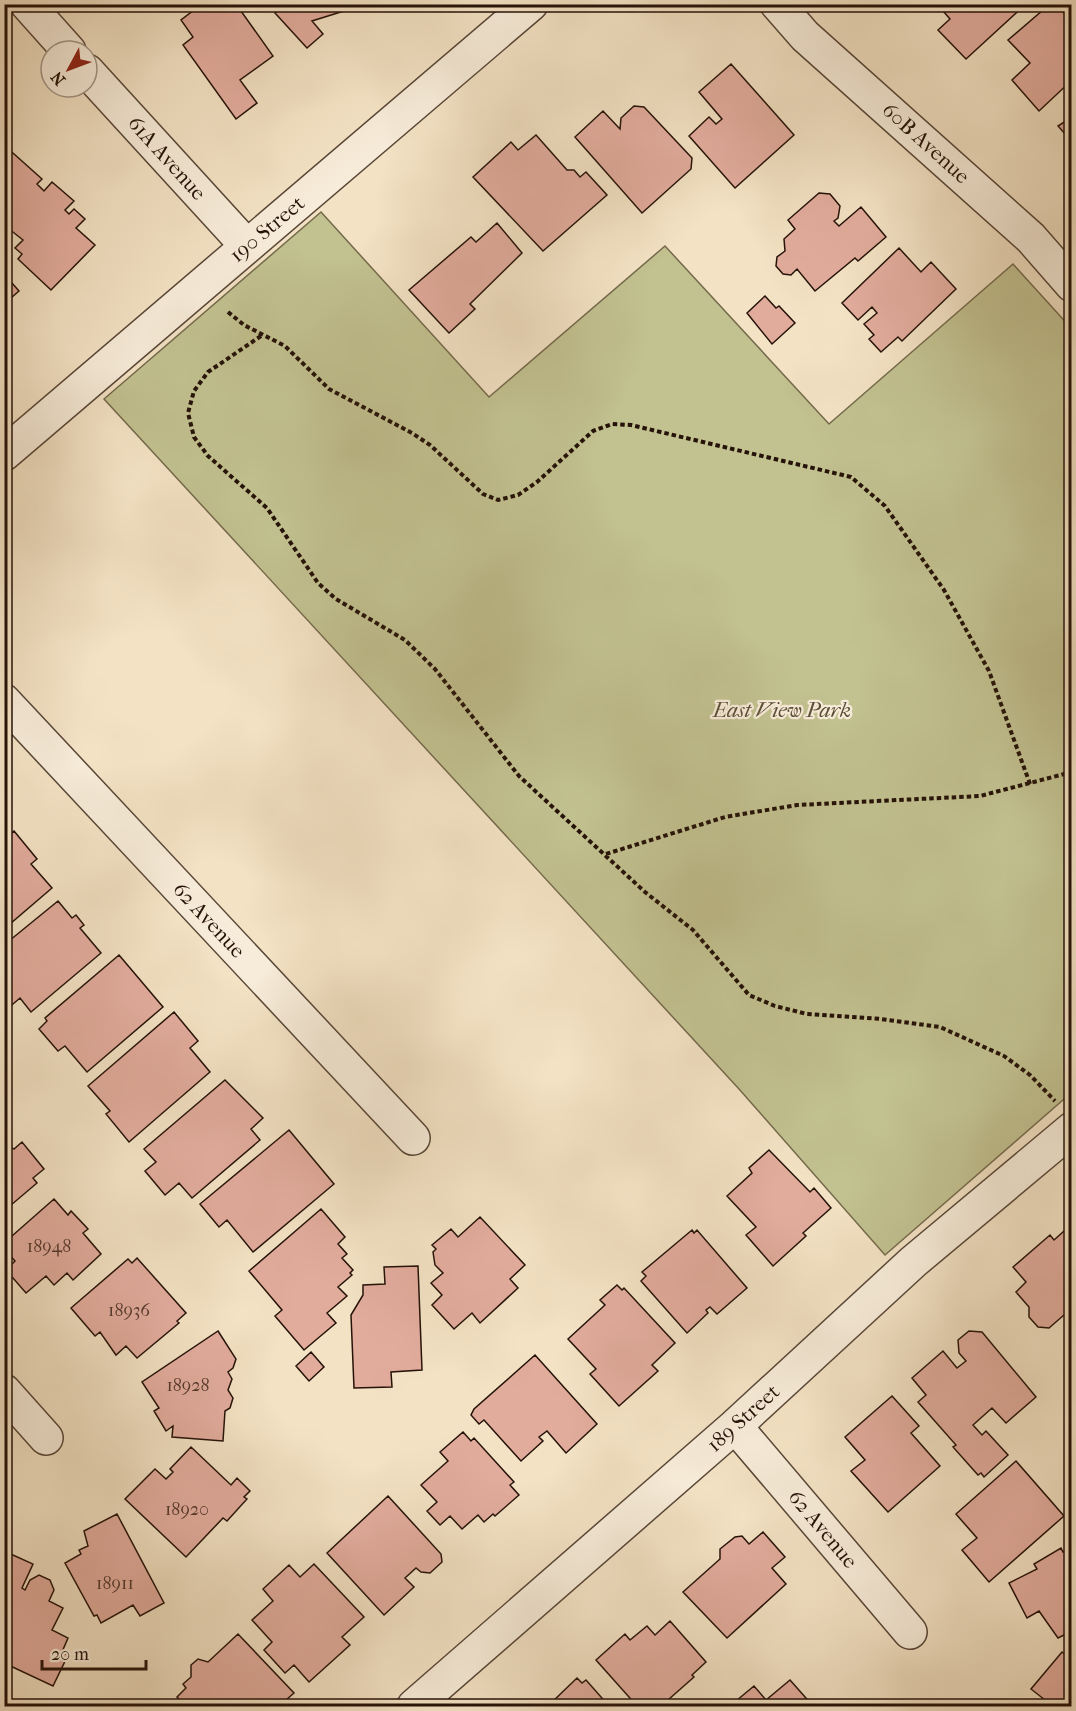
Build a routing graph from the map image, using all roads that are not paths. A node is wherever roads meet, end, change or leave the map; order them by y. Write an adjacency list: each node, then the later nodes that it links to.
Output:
1 (27, 4): 4 (street)
2 (531, 4): 6 (street, 190 Street)
3 (777, 4): 7 (street, 60B Avenue)
4 (58, 39)
5 (99, 84): 6 (street, 61A Avenue)
6 (247, 246): 8 (street, 190 Street)
7 (1071, 285)
8 (4, 454)
9 (4, 701): 11 (street, 62 Avenue)
10 (1063, 1115): 13 (street, 189 Street)
11 (413, 1138)
12 (4, 1391): 14 (street)
13 (735, 1426): 15 (street, 62 Avenue); 16 (street, 189 Street)
14 (46, 1438)
15 (910, 1632)
16 (414, 1707)

